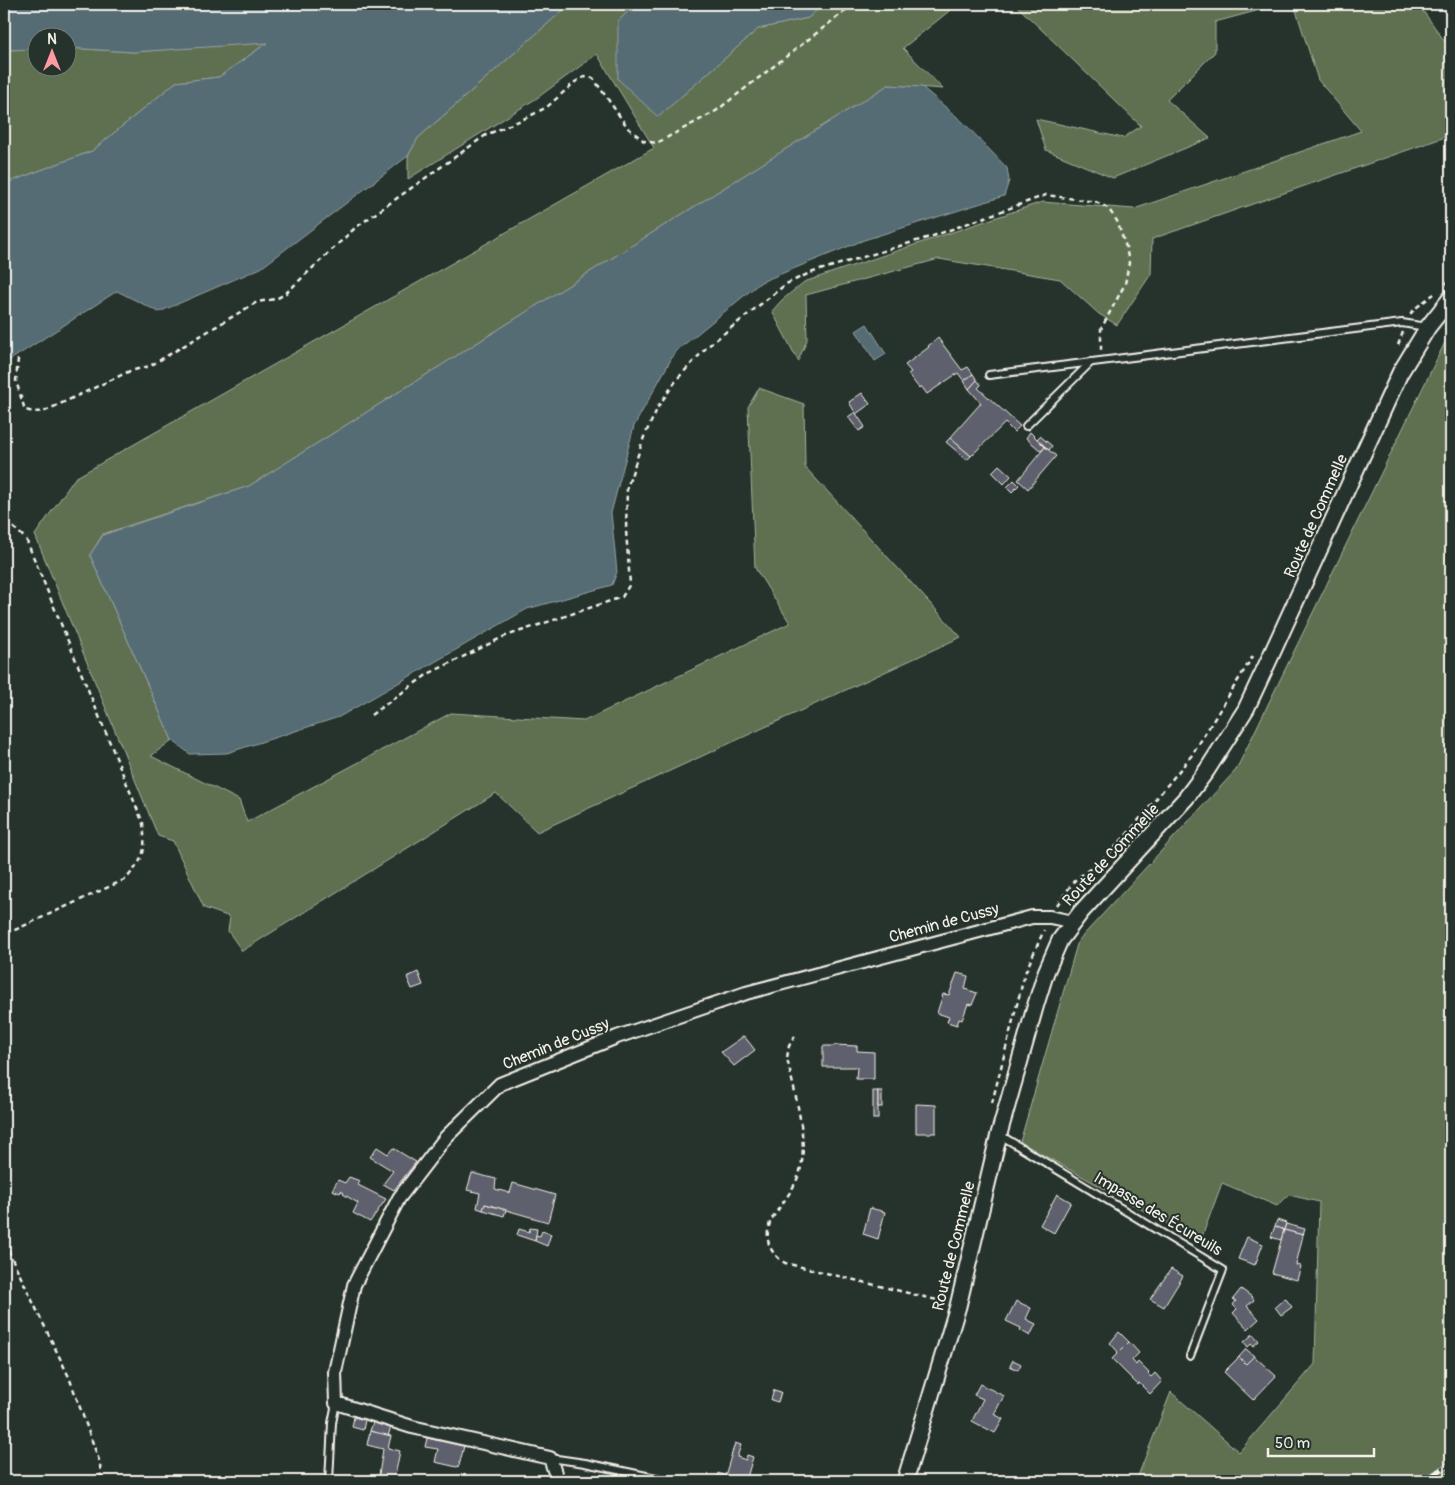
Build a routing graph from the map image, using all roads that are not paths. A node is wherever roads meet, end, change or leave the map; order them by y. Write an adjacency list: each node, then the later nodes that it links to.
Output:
1 (1447, 293): 2 (street, Route de Commelle)
2 (1428, 328): 3 (lane); 6 (street, Route de Commelle)
3 (1091, 362): 4 (lane); 5 (lane)
4 (988, 375)
5 (1026, 426)
6 (1073, 922): 7 (street, Route de Commelle); 9 (street, Chemin de Cussy)
7 (999, 1134): 8 (lane, Impasse des Écureuils); 14 (street, Route de Commelle)
8 (1190, 1356)
9 (336, 1403): 10 (street); 11 (lane)
10 (550, 1458): 12 (street); 13 (lane)
11 (330, 1481)
12 (556, 1481)
13 (670, 1481)
14 (905, 1481)

